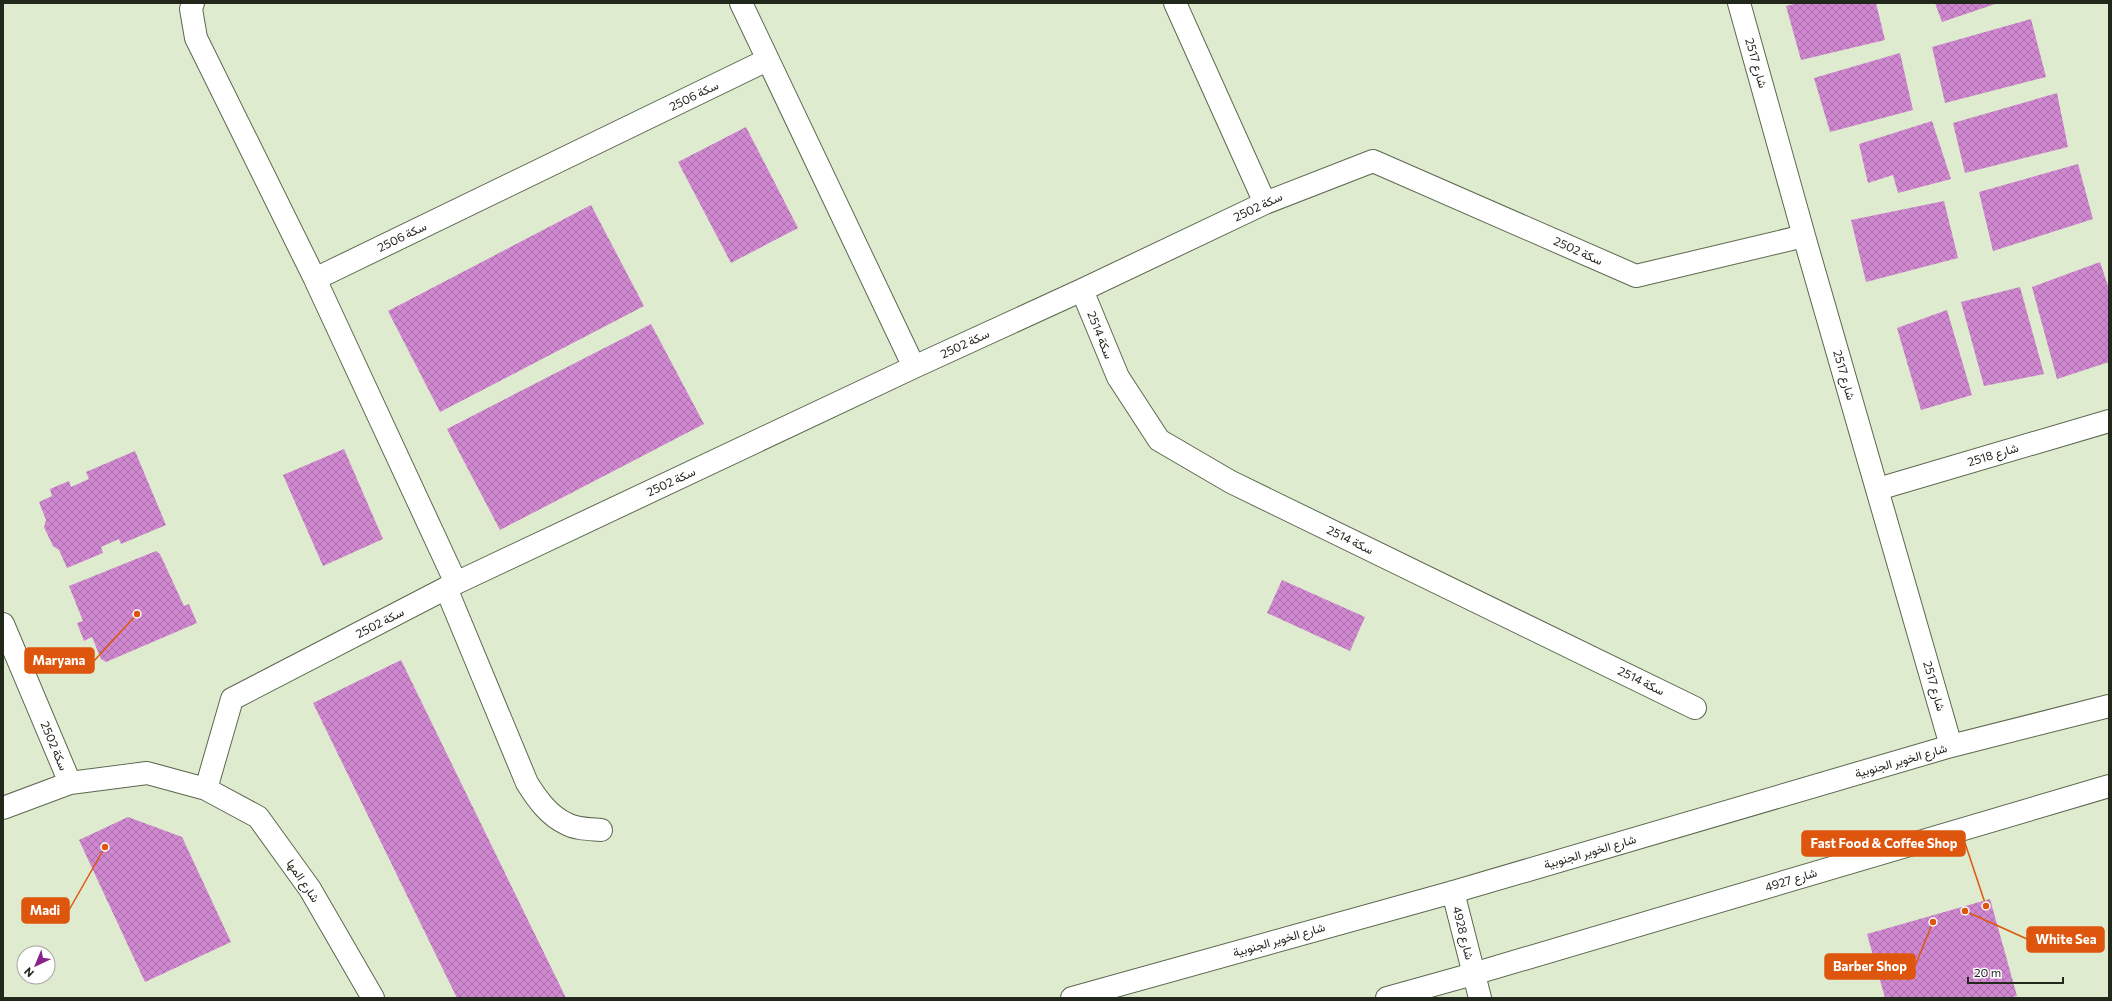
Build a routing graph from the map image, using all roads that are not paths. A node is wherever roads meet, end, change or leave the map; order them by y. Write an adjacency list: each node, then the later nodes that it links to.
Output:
1 (193, 3): 8 (street)
2 (740, 3): 5 (street)
3 (1175, 3): 6 (street)
4 (1740, 3): 7 (street, 2517 شارع)
5 (766, 60): 8 (street, سكة 2506); 10 (street)
6 (1265, 203): 7 (street, 2502 سكة); 9 (street, 2502 سكة)
7 (1804, 236): 12 (street, 2517 شارع)
8 (314, 279): 13 (street)
9 (1082, 290): 10 (street, 2502 سكة); 16 (street, سكة 2514)
10 (914, 367): 13 (street, 2502 سكة)
11 (2109, 421): 12 (street, 2518 شارع)
12 (1878, 489): 17 (street, 2517 شارع)
13 (451, 586): 20 (street, 2502 سكة); 22 (street)
14 (3, 624): 18 (street, سكة 2502)
15 (2109, 706): 17 (street, شارع الخوير الجنوبية)
16 (1695, 708)
17 (1951, 746): 23 (street, شارع الخوير الجنوبية)
18 (70, 783): 20 (street, سكة 2502); 21 (street)
19 (2109, 786): 24 (street, شارع 4927)
20 (206, 789): 25 (street, شارع المها)
21 (3, 808)
22 (601, 830)
23 (1453, 892): 24 (street, 4928 شارع); 26 (street, شارع الخوير الجنوبية)
24 (1473, 974): 27 (street, 4928 شارع); 28 (street, 4928 شارع)
25 (374, 998)
26 (1072, 998)
27 (1387, 998)
28 (1480, 998)

